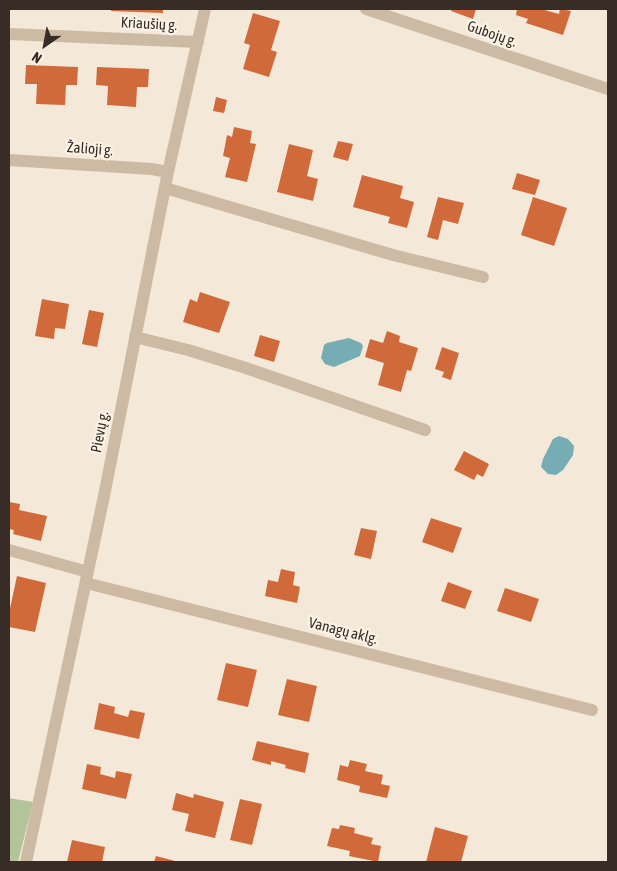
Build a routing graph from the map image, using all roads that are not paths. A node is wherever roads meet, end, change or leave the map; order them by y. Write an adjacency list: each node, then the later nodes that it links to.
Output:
1 (205, 9): 4 (street, Pievų g.)
2 (366, 9): 5 (street, Gubojų g.)
3 (9, 34): 4 (street, Kriaušių g.)
4 (198, 42): 7 (street, Pievų g.)
5 (608, 89)
6 (9, 160): 7 (street, Žalioji g.)
7 (168, 172): 8 (street, Pievų g.)
8 (165, 188): 9 (street); 10 (street, Pievų g.)
9 (483, 277)
10 (135, 337): 11 (street); 13 (street, Pievų g.)
11 (425, 430)
12 (9, 550): 13 (street, Vanagų aklg.)
13 (87, 578): 14 (street, Vanagų aklg.); 15 (street, Pievų g.)
14 (592, 710)
15 (26, 862)

